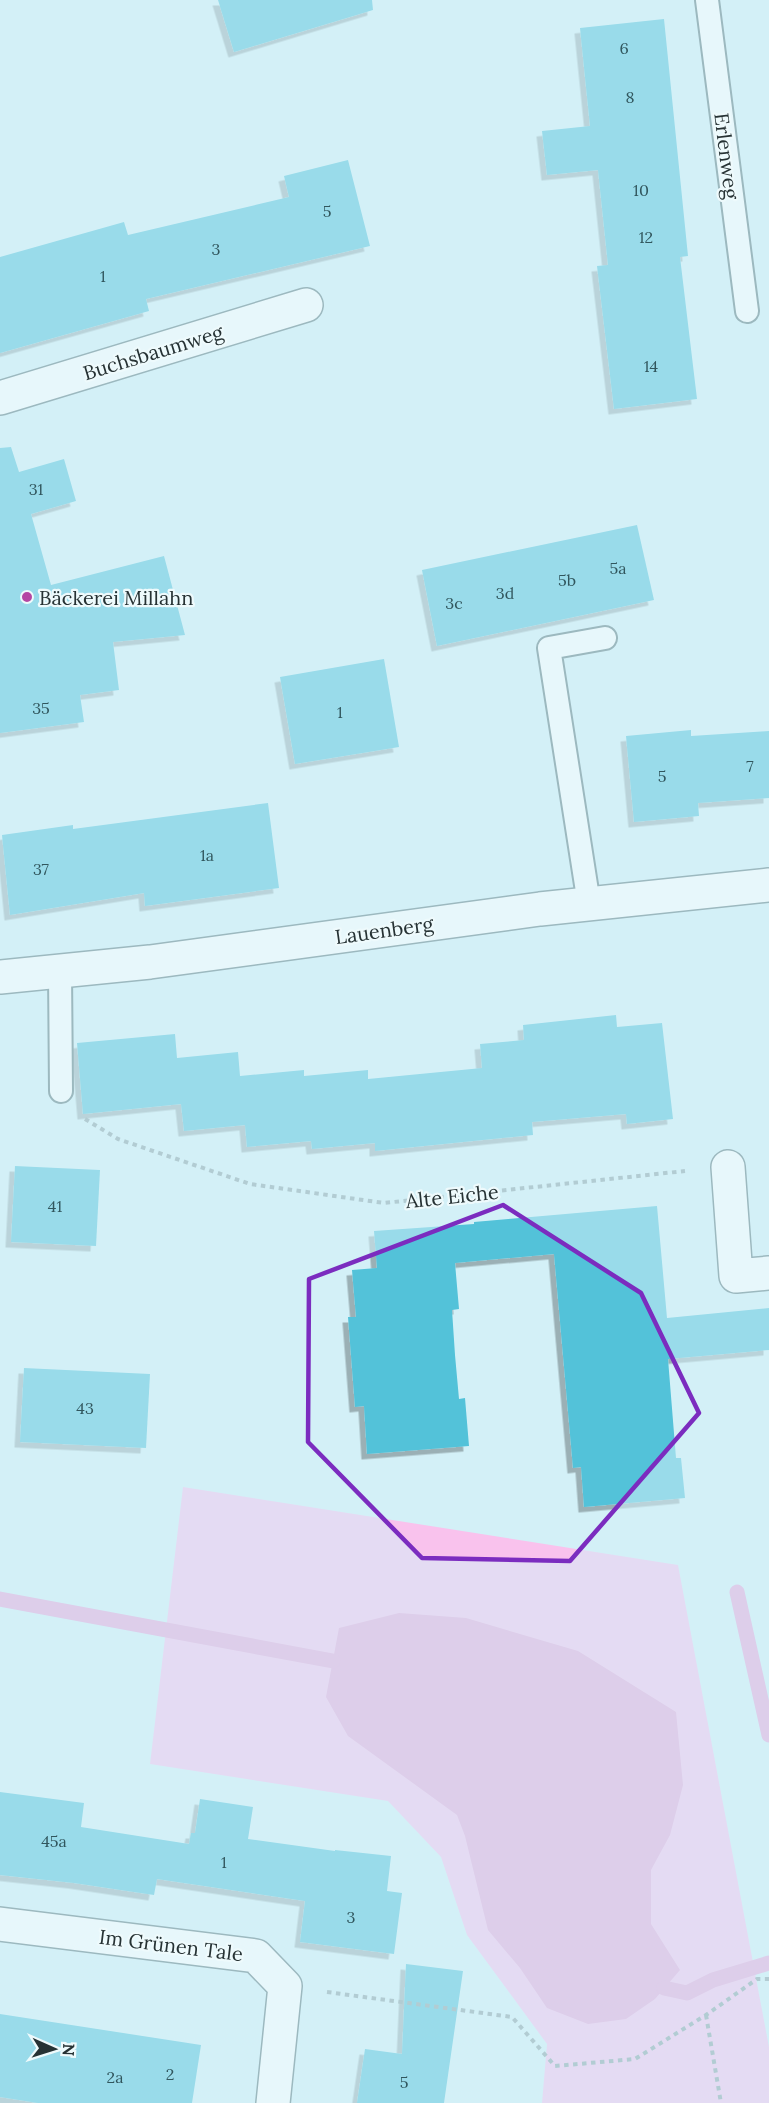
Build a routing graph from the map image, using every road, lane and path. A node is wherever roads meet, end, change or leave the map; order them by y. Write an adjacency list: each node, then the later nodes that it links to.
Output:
1 (707, 0): 3 (lane, Erlenweg)
2 (306, 305): 4 (street, Buchsbaumweg)
3 (747, 311)
4 (0, 398)
5 (605, 638): 7 (lane)
6 (769, 885): 7 (street, Lauenberg)
7 (589, 904): 8 (street, Lauenberg)
8 (60, 971): 9 (street, Lauenberg); 10 (lane)
9 (0, 977)
10 (61, 1091): 11 (path, Alte Eiche)
11 (728, 1167): 12 (street)
12 (769, 1273)
13 (0, 1924): 15 (street, Im Grünen Tale)
14 (769, 1979): 16 (path)
15 (285, 1986): 16 (path); 17 (street)
16 (706, 2015): 18 (path)
17 (273, 2103)
18 (721, 2103)

